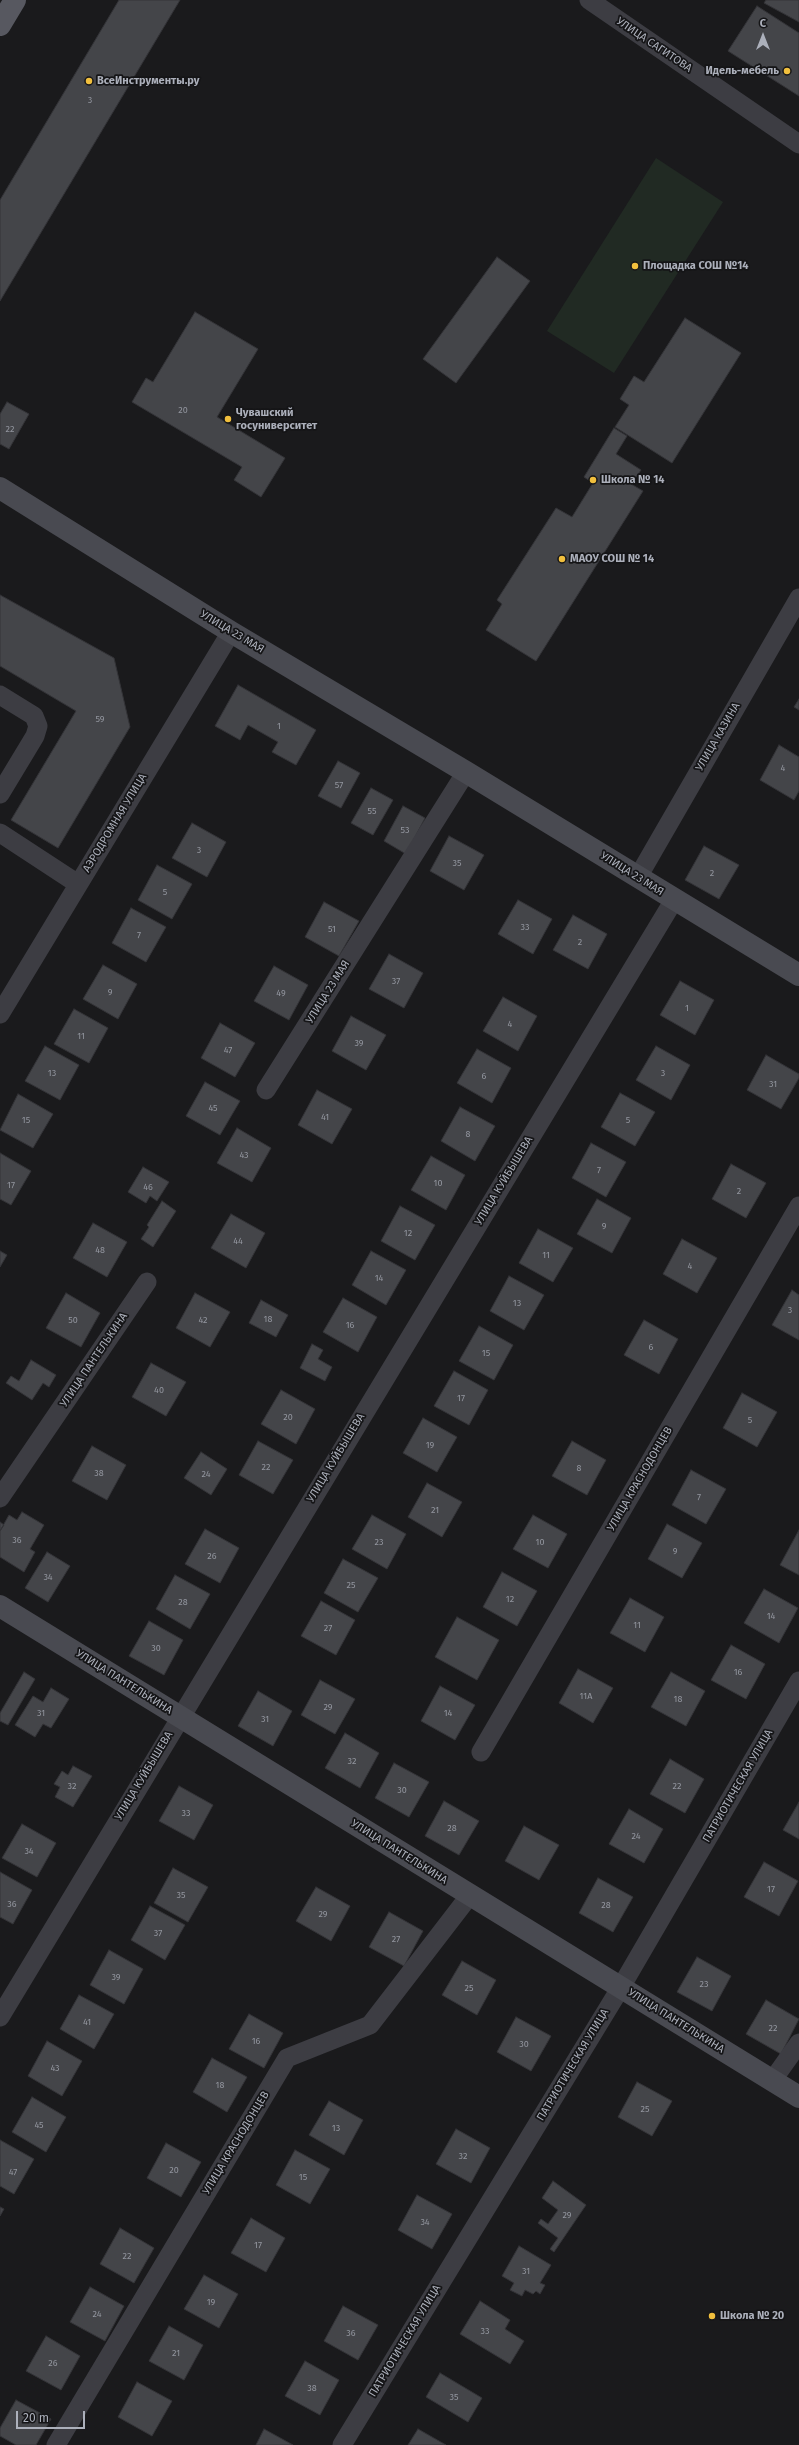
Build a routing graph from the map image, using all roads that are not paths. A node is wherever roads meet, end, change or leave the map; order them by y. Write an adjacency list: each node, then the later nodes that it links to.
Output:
1 (15, 0): 3 (main road)
2 (589, 0): 4 (street, УЛИЦА САГИТОВА)
3 (0, 25)
4 (799, 144)
5 (0, 488): 7 (main road, УЛИЦА 23 МАЯ)
6 (799, 598): 12 (street, УЛИЦА КАЗИНА)
7 (231, 632): 9 (main road, УЛИЦА 23 МАЯ); 13 (street, АЭРОДРОМНАЯ УЛИЦА)
8 (0, 695): 10 (street)
9 (466, 772): 12 (main road, УЛИЦА 23 МАЯ); 17 (street, УЛИЦА 23 МАЯ)
10 (0, 794)
11 (0, 833): 13 (street)
12 (638, 877): 14 (main road, УЛИЦА 23 МАЯ)
13 (78, 884): 16 (street, АЭРОДРОМНАЯ УЛИЦА)
14 (674, 900): 15 (main road, УЛИЦА 23 МАЯ); 23 (street, УЛИЦА КУЙБЫШЕВА)
15 (799, 975)
16 (0, 1014)
17 (266, 1090)
18 (799, 1206): 24 (street, УЛИЦА КРАСНОДОНЦЕВ)
19 (147, 1282): 20 (street, УЛИЦА ПАНТЕЛЬКИНА)
20 (0, 1498)
21 (0, 1606): 23 (main road, УЛИЦА ПАНТЕЛЬКИНА)
22 (799, 1681): 26 (street, ПАТРИОТИЧЕСКАЯ УЛИЦА)
23 (180, 1716): 25 (main road, УЛИЦА ПАНТЕЛЬКИНА); 27 (street, УЛИЦА КУЙБЫШЕВА)
24 (481, 1752)
25 (470, 1895): 26 (main road, УЛИЦА ПАНТЕЛЬКИНА); 31 (street, УЛИЦА КРАСНОДОНЦЕВ)
26 (621, 1987): 29 (main road, УЛИЦА ПАНТЕЛЬКИНА); 32 (street, ПАТРИОТИЧЕСКАЯ УЛИЦА)
27 (0, 2017)
28 (799, 2043): 29 (street)
29 (772, 2081): 30 (main road, УЛИЦА ПАНТЕЛЬКИНА)
30 (799, 2098)
31 (56, 2445)
32 (342, 2445)

